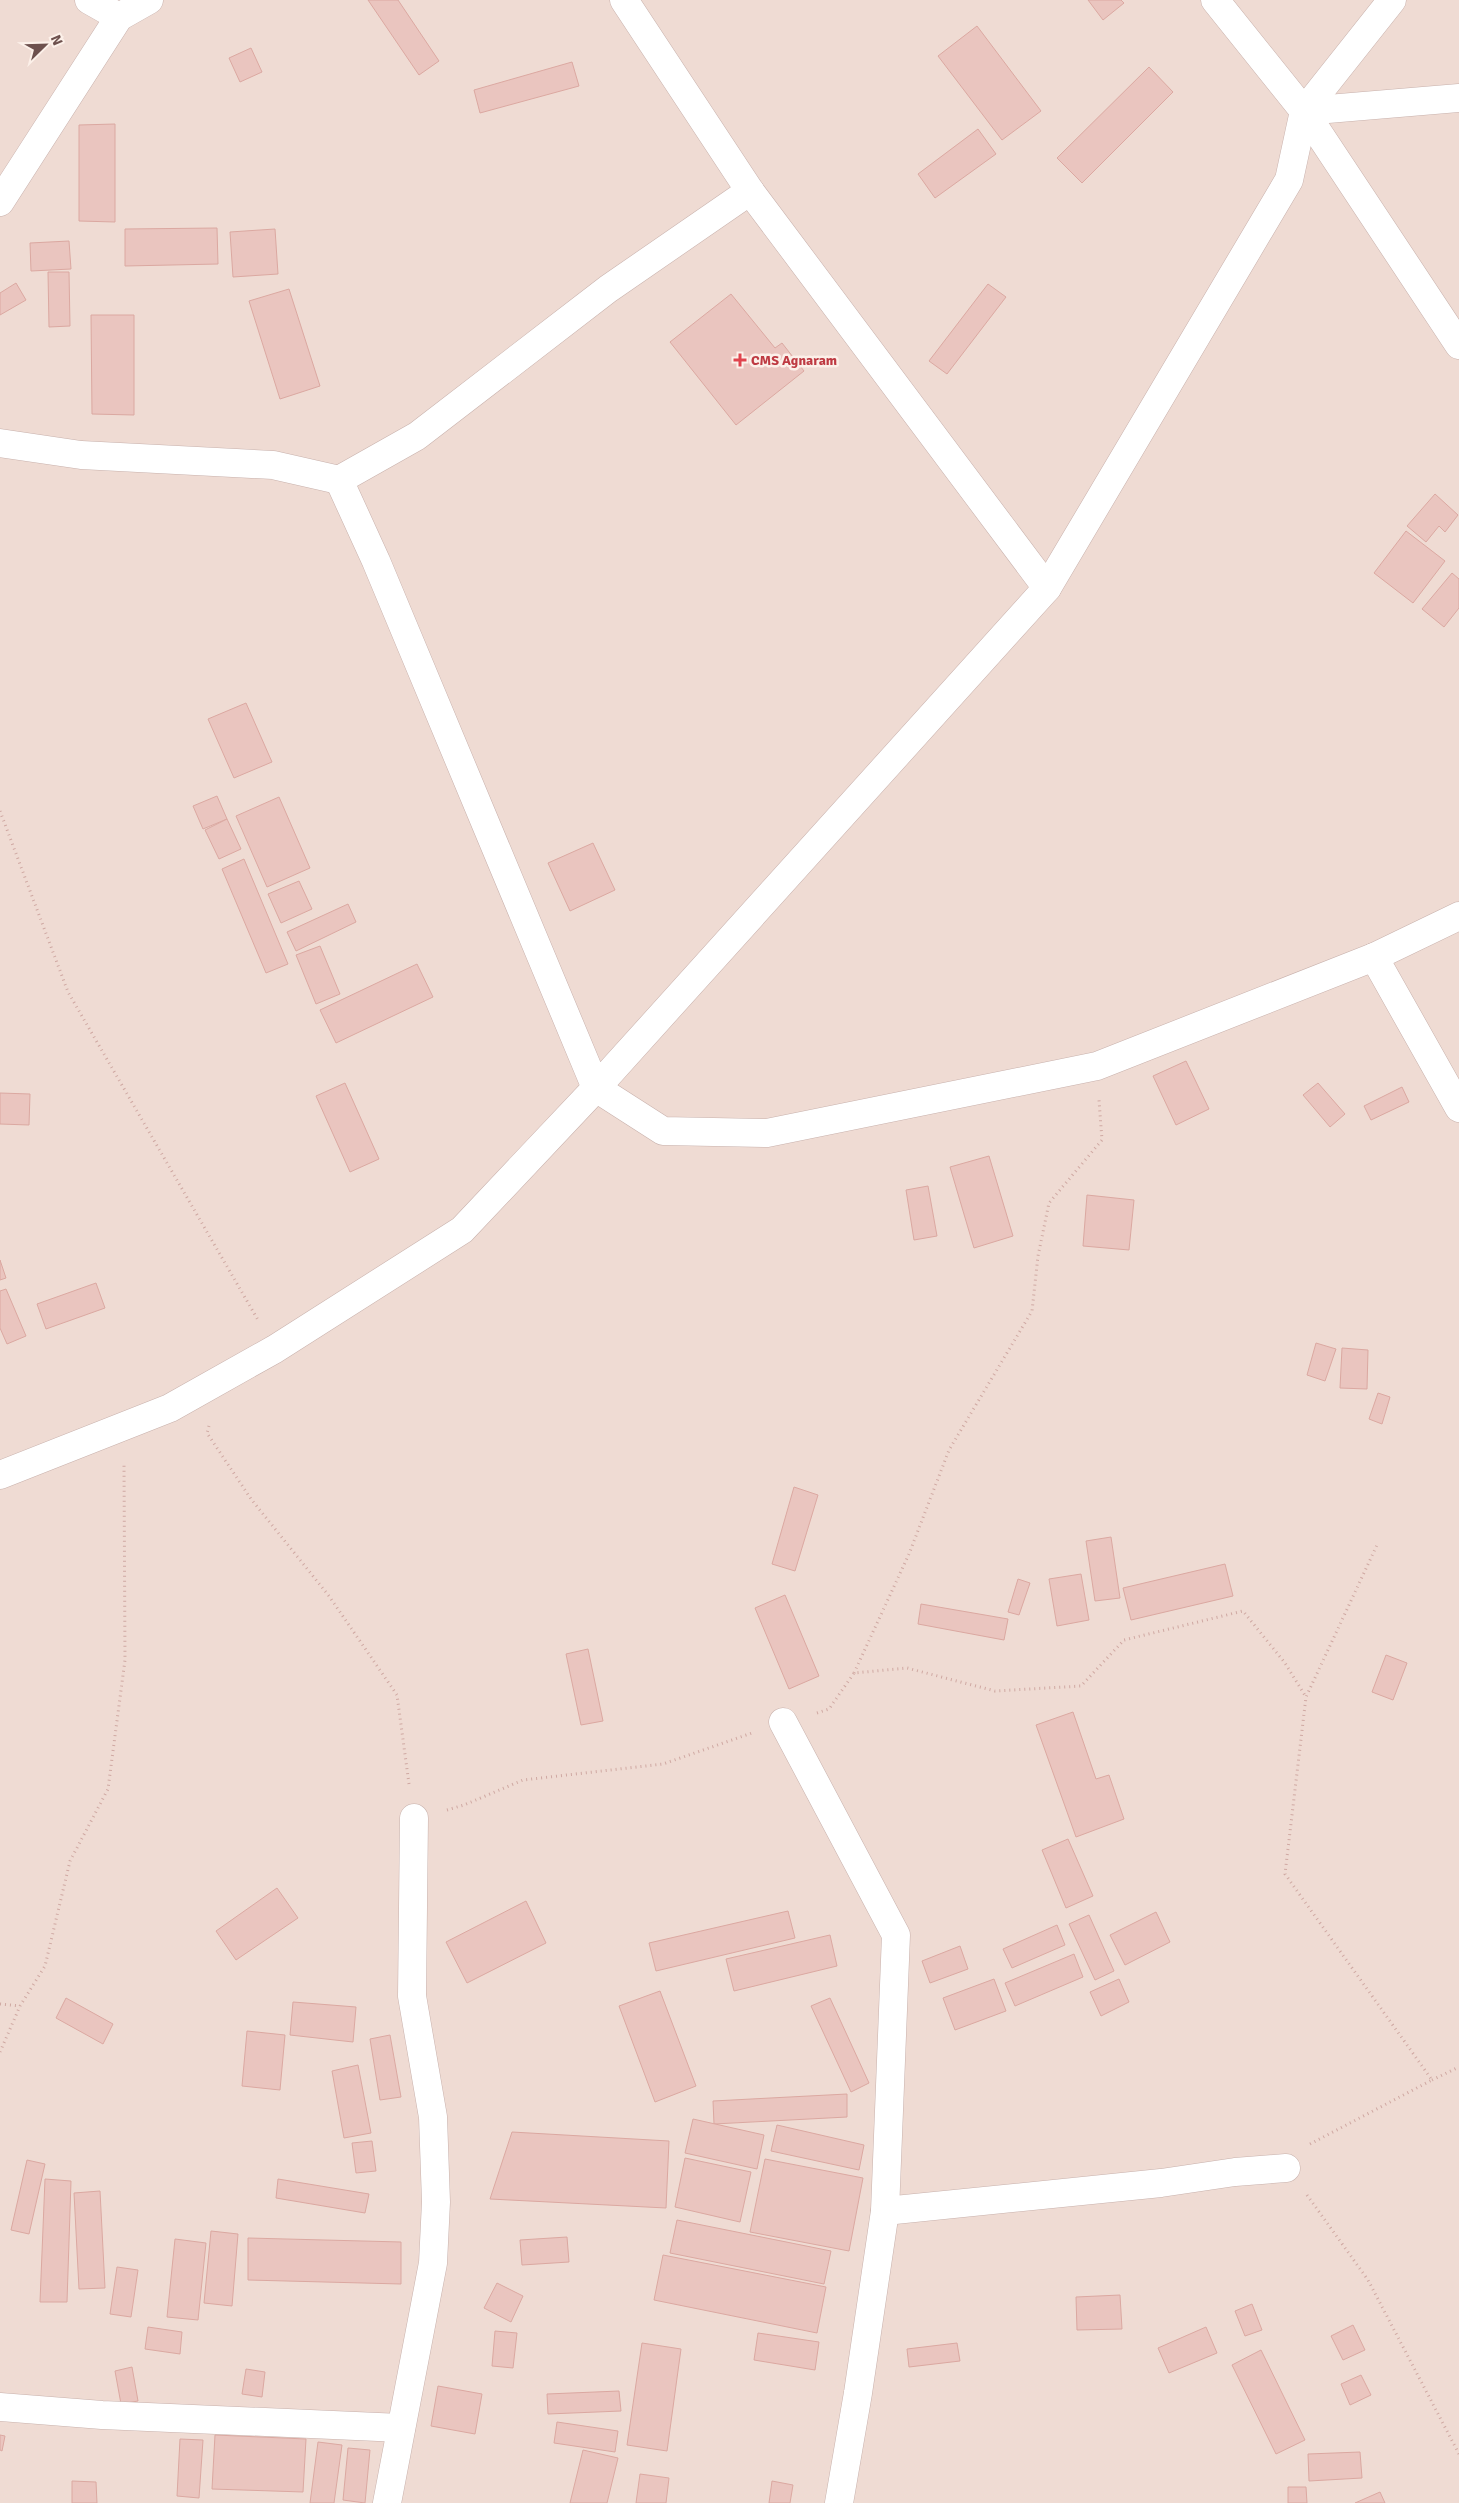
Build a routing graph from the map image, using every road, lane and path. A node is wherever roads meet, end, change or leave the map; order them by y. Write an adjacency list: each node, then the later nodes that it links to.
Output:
1 (89, 0): 6 (street)
2 (149, 0): 6 (street)
3 (624, 0): 9 (street)
4 (1214, 0): 8 (street)
5 (1392, 0): 8 (street)
6 (119, 17): 10 (street)
7 (1459, 98): 8 (street)
8 (1304, 111): 11 (street); 14 (street)
9 (750, 191): 13 (street); 14 (street)
10 (0, 202)
11 (1459, 345)
12 (0, 443): 13 (street)
13 (339, 480): 19 (street)
14 (1047, 588): 19 (street)
15 (0, 811): 21 (path)
16 (1459, 916): 17 (street)
17 (1374, 957): 18 (street); 20 (street)
18 (1097, 1066): 19 (street); 26 (path)
19 (596, 1088): 21 (street)
20 (1459, 1108)
21 (275, 1349): 22 (street)
22 (222, 1378): 24 (street); 29 (path)
23 (124, 1463): 31 (path)
24 (0, 1475)
25 (1377, 1545): 27 (path)
26 (854, 1673): 27 (path); 28 (path)
27 (1306, 1697): 34 (path)
28 (784, 1722): 29 (path); 36 (street)
29 (414, 1818): 38 (street)
30 (0, 2004): 31 (path)
31 (20, 2006): 32 (path)
32 (0, 2052)
33 (1459, 2067): 34 (path)
34 (1432, 2080): 35 (path)
35 (1286, 2168): 36 (street); 39 (path)
36 (884, 2211): 41 (street)
37 (0, 2407): 38 (street)
38 (401, 2428): 40 (street)
39 (1459, 2454)
40 (387, 2503)
41 (839, 2503)

